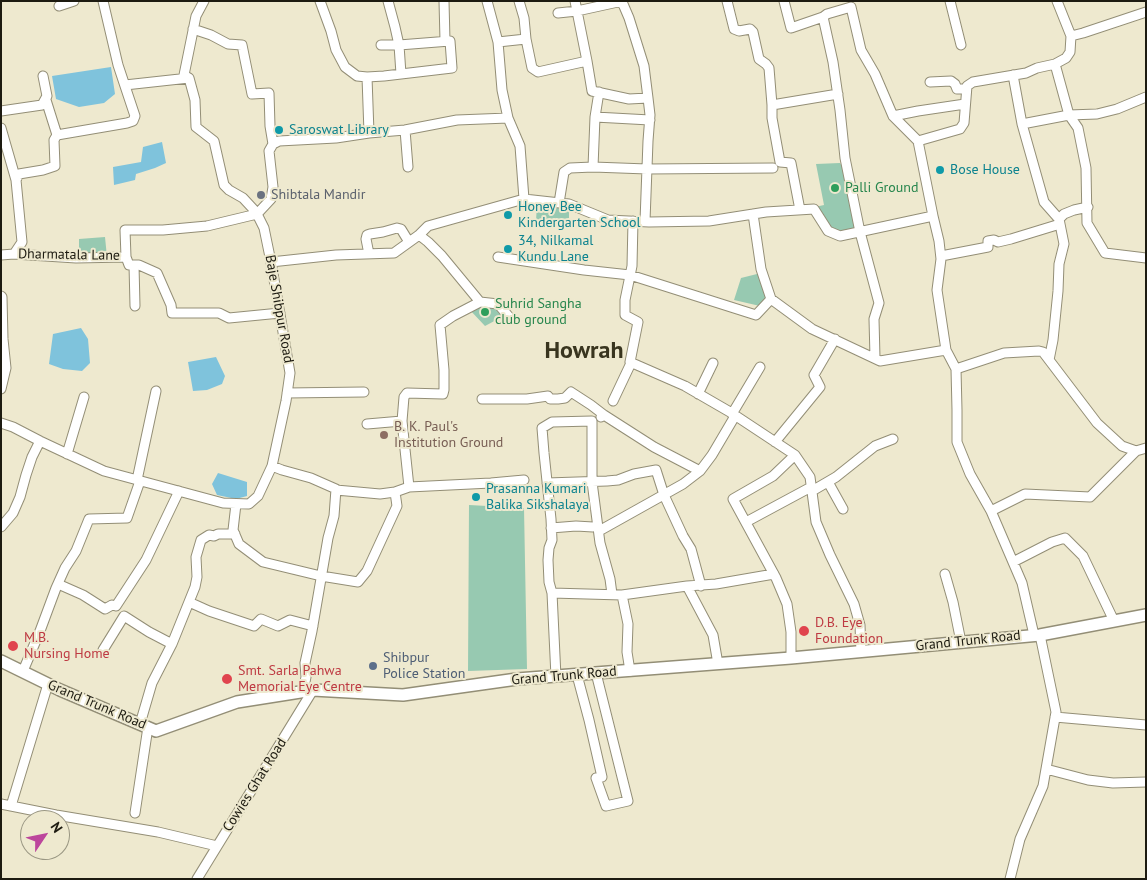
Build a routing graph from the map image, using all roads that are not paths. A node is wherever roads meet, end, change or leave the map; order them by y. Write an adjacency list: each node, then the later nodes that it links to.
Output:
1 (74, 1): 14 (street)
2 (103, 1): 35 (street)
3 (204, 1): 19 (street, Baje Shibpur Road)
4 (320, 1): 32 (street)
5 (388, 1): 25 (street)
6 (444, 1): 22 (street)
7 (487, 1): 23 (street)
8 (519, 1): 21 (street)
9 (727, 1): 43 (street)
10 (784, 1): 18 (street)
11 (950, 1): 26 (street)
12 (1057, 1): 20 (street)
13 (850, 4): 18 (street); 45 (street)
14 (58, 6)
15 (576, 6): 17 (street); 27 (street); 40 (street)
16 (1146, 12): 20 (street)
17 (558, 13)
18 (823, 17): 38 (street)
19 (193, 29): 33 (street, Baje Shibpur Road); 56 (street)
20 (1071, 36): 28 (street)
21 (526, 39): 23 (street); 27 (street)
22 (444, 41): 25 (street); 29 (street)
23 (498, 42): 48 (street)
24 (381, 45): 25 (street)
25 (399, 45): 29 (street)
26 (961, 45)
27 (586, 61): 37 (street)
28 (1055, 64): 30 (street); 46 (street)
29 (401, 74): 32 (street)
30 (1013, 75): 36 (street); 50 (street)
31 (43, 76): 41 (street)
32 (367, 77): 53 (street)
33 (189, 78): 35 (street); 66 (street, Baje Shibpur Road)
34 (930, 82): 36 (street)
35 (125, 85): 54 (street)
36 (966, 89): 42 (street)
37 (599, 92): 40 (street); 47 (street)
38 (838, 94): 43 (street); 72 (street)
39 (1146, 97): 46 (street)
40 (648, 98): 49 (street)
41 (46, 100): 44 (street); 54 (street)
42 (965, 104): 45 (street); 55 (street)
43 (772, 105): 65 (street)
44 (1, 111)
45 (894, 116): 55 (street)
46 (1070, 116): 50 (street); 64 (street)
47 (595, 117): 49 (street); 58 (street)
48 (508, 118): 52 (street); 62 (street)
49 (650, 120): 60 (street)
50 (1022, 124): 71 (street)
51 (1, 128): 61 (street)
52 (405, 130): 53 (street); 57 (street)
53 (369, 133): 56 (street)
54 (57, 134): 61 (street)
55 (918, 141): 68 (street)
56 (273, 144): 66 (street)
57 (408, 167)
58 (593, 167): 60 (street); 63 (street)
59 (773, 168): 60 (street)
60 (647, 169): 70 (street)
61 (16, 180): 75 (street)
62 (524, 198): 63 (street); 73 (street)
63 (559, 203): 69 (street)
64 (1088, 207): 71 (street); 81 (street)
65 (800, 210): 67 (street); 72 (street)
66 (257, 214): 79 (street, Dharmatala Lane); 82 (street, Baje Shibpur Road)
67 (753, 214): 70 (street); 86 (street)
68 (933, 216): 72 (street); 78 (street)
69 (633, 221): 70 (street); 84 (street)
70 (645, 221)
71 (1060, 222): 78 (street); 94 (street)
72 (860, 232): 93 (street)
73 (419, 235): 74 (street); 87 (street)
74 (409, 242): 76 (street); 76 (street)
75 (14, 254): 77 (street, Dharmatala Lane); 79 (street, Dharmatala Lane)
76 (369, 254): 82 (street)
77 (1, 255)
78 (941, 256): 92 (street)
79 (126, 257): 83 (street)
80 (498, 257): 84 (street)
81 (1146, 258)
82 (271, 262): 89 (street, Baje Shibpur Road)
83 (134, 265): 88 (street); 89 (street)
84 (630, 275): 86 (street); 95 (street)
85 (1, 296): 99 (street)
86 (771, 298): 91 (street)
87 (480, 302): 90 (street); 110 (street)
88 (135, 306)
89 (280, 313): 102 (street, Baje Shibpur Road)
90 (510, 318)
91 (835, 339): 93 (street); 115 (street)
92 (946, 350): 93 (street); 98 (street)
93 (875, 358)
94 (1049, 360): 98 (street); 117 (street)
95 (631, 363): 103 (street); 106 (street)
96 (713, 363): 103 (street)
97 (760, 368): 108 (street)
98 (956, 369): 135 (street)
99 (1, 389)
100 (156, 391): 123 (street)
101 (364, 392): 102 (street)
102 (287, 393): 120 (street, Baje Shibpur Road)
103 (698, 394): 108 (street)
104 (84, 397): 118 (street)
105 (482, 399): 107 (street)
106 (613, 401)
107 (604, 415): 109 (street); 121 (street)
108 (734, 415): 115 (street); 121 (street)
109 (592, 420): 124 (street); 126 (street)
110 (402, 421): 112 (street); 127 (street)
111 (1, 423): 114 (street)
112 (367, 424)
113 (893, 439): 125 (street)
114 (40, 441): 118 (street); 137 (street)
115 (775, 442): 119 (street)
116 (1146, 448): 117 (street)
117 (1136, 451): 135 (street)
118 (67, 454): 123 (street)
119 (795, 455): 128 (street); 136 (street)
120 (272, 466): 129 (street); 133 (street, Baje Shibpur Road)
121 (700, 471): 132 (street)
122 (524, 480): 127 (street)
123 (138, 481): 130 (street); 145 (street)
124 (592, 482): 126 (street); 132 (street); 139 (street)
125 (828, 482): 128 (street); 134 (street)
126 (547, 483): 138 (street)
127 (409, 487): 131 (street)
128 (812, 489): 136 (street); 160 (street)
129 (336, 490): 131 (street); 144 (street)
130 (178, 491): 133 (street); 151 (street)
131 (395, 492): 144 (street)
132 (664, 495): 139 (street); 147 (street)
133 (236, 504): 140 (street)
134 (843, 509)
135 (991, 511): 141 (street)
136 (746, 522): 142 (street)
137 (1, 527)
138 (551, 528): 139 (street); 148 (street)
139 (596, 529): 149 (street)
140 (235, 534): 144 (street); 150 (street)
141 (1013, 562): 154 (street); 156 (street)
142 (774, 574): 147 (street); 161 (street)
143 (945, 574): 157 (street)
144 (322, 576): 155 (street)
145 (58, 584): 151 (street); 164 (street)
146 (687, 586): 147 (street); 149 (street); 163 (street)
147 (701, 586)
148 (552, 593): 149 (street); 168 (street)
149 (617, 594): 165 (street)
150 (189, 602): 155 (street); 158 (street)
151 (116, 606): 153 (street)
152 (1146, 615): 154 (main road, Grand Trunk Road)
153 (124, 616): 158 (street); 159 (street)
154 (1114, 621): 156 (main road, Grand Trunk Road)
155 (313, 626): 170 (street)
156 (1037, 635): 157 (main road, Grand Trunk Road); 171 (street)
157 (961, 642): 160 (main road, Grand Trunk Road)
158 (172, 644): 173 (street)
159 (103, 650)
160 (861, 652): 161 (main road, Grand Trunk Road)
161 (791, 658): 163 (main road, Grand Trunk Road)
162 (2, 662): 164 (main road, Grand Trunk Road)
163 (718, 664): 165 (main road, Grand Trunk Road)
164 (23, 671): 169 (main road, Grand Trunk Road)
165 (630, 671): 166 (main road, Grand Trunk Road)
166 (596, 673): 167 (main road, Grand Trunk Road); 167 (street)
167 (577, 675): 168 (main road, Grand Trunk Road)
168 (556, 676): 170 (main road, Grand Trunk Road)
169 (48, 684): 173 (main road, Grand Trunk Road); 176 (street)
170 (308, 691): 173 (main road, Grand Trunk Road); 178 (street, Cowies Ghat Road)
171 (1055, 717): 172 (street); 174 (street)
172 (1146, 724)
173 (144, 726): 177 (street)
174 (1046, 770): 175 (street); 180 (street)
175 (1146, 782)
176 (6, 805): 178 (street)
177 (135, 813)
178 (217, 846): 179 (street, Cowies Ghat Road)
179 (197, 879)
180 (1010, 879)

